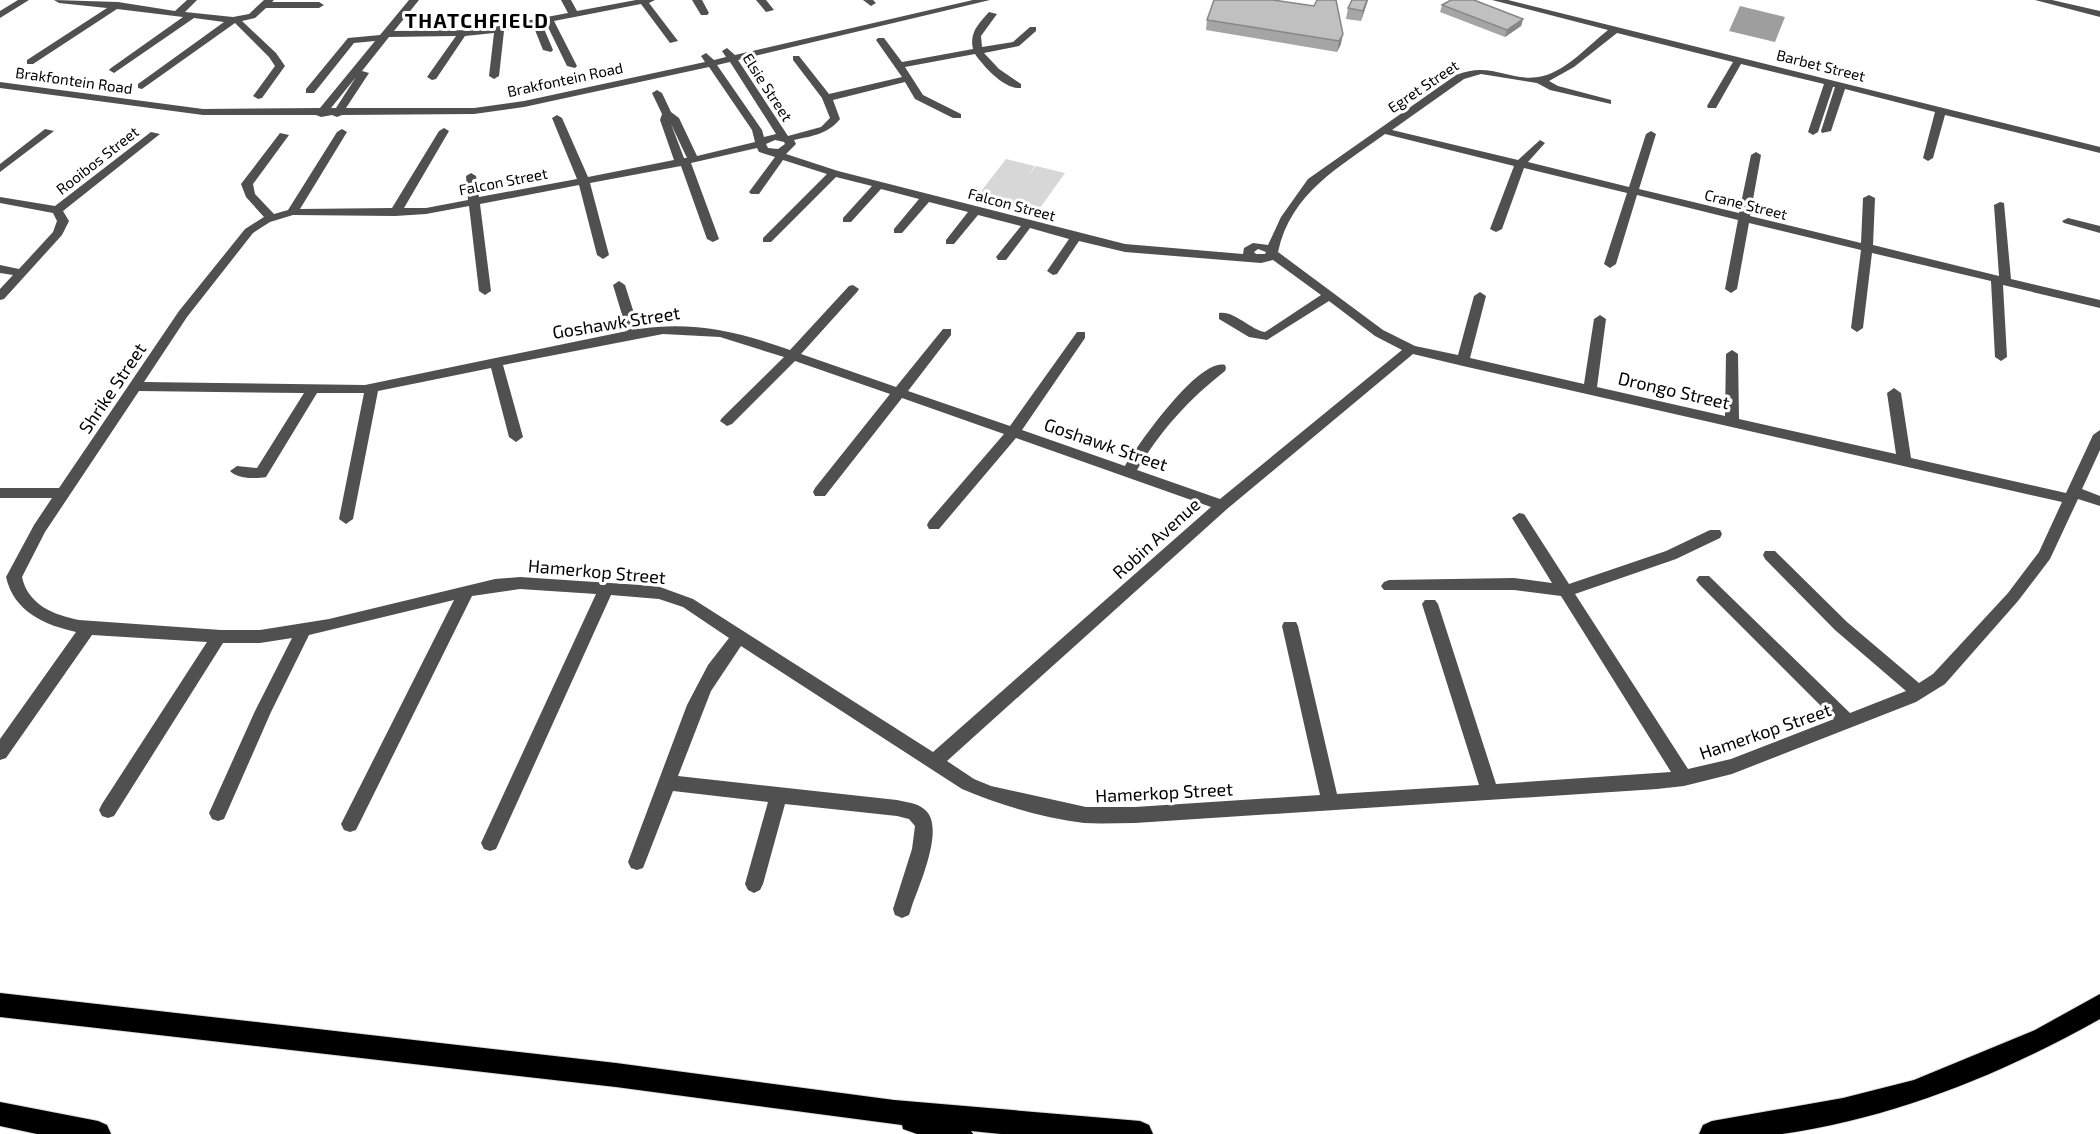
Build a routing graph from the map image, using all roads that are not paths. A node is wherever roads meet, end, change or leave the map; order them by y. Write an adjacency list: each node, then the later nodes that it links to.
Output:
1 (24, 0): 27 (street)
2 (59, 0): 17 (street)
3 (159, 0): 21 (street)
4 (192, 0): 25 (street)
5 (414, 0): 36 (street)
6 (566, 0): 28 (street)
7 (697, 0): 24 (street)
8 (761, 0): 22 (street)
9 (963, 0): 41 (street, Brakfontein Road)
10 (986, 0): 41 (street, Brakfontein Road)
11 (1497, 0): 20 (street, Barbet Street)
12 (1520, 0): 20 (street, Barbet Street)
13 (2040, 0): 23 (street)
14 (2057, 0): 23 (street)
15 (647, 1): 18 (street); 38 (street)
16 (267, 3): 19 (street); 30 (street)
17 (115, 4): 21 (street); 46 (street)
18 (609, 4): 28 (street)
19 (319, 5)
20 (1534, 8): 33 (street, Barbet Street)
21 (145, 10): 25 (street)
22 (768, 10)
23 (2100, 12)
24 (704, 13)
25 (177, 14): 29 (street)
26 (992, 14): 40 (street)
27 (0, 15)
28 (574, 15): 31 (street)
29 (191, 16): 30 (street); 50 (street)
30 (235, 20): 58 (street); 62 (street)
31 (543, 22): 34 (street); 39 (street); 43 (street); 48 (street)
32 (1033, 29): 40 (street)
33 (1616, 29): 44 (street, Barbet Street); 54 (street)
34 (499, 30): 35 (street); 51 (street)
35 (462, 34): 36 (street); 52 (street)
36 (385, 37): 49 (street); 60 (street)
37 (881, 40): 47 (street)
38 (673, 41)
39 (548, 50)
40 (977, 53): 47 (street); 59 (street)
41 (730, 55): 45 (street, Brakfontein Road); 80 (street, Elsie Street)
42 (796, 58): 63 (street)
43 (561, 59)
44 (1739, 59): 55 (street, Barbet Street); 65 (street)
45 (709, 60): 67 (street, Brakfontein Road); 82 (street, Elsie Street)
46 (26, 61)
47 (901, 65): 53 (street)
48 (573, 66)
49 (363, 67): 66 (street); 67 (street)
50 (114, 70)
51 (494, 76)
52 (432, 78)
53 (908, 78): 63 (street); 69 (street)
54 (1539, 80): 64 (street, Egret Street); 73 (street, Egret Street)
55 (1830, 82): 57 (street, Barbet Street); 76 (street)
56 (0, 85): 66 (street, Brakfontein Road)
57 (1841, 85): 68 (street, Barbet Street); 74 (street)
58 (142, 86)
59 (1017, 86)
60 (310, 91)
61 (657, 93): 87 (street)
62 (258, 96)
63 (827, 98): 80 (street)
64 (1607, 102)
65 (1712, 106)
66 (324, 110): 67 (street, Brakfontein Road)
67 (340, 110)
68 (1941, 110): 83 (street, Barbet Street); 85 (street)
69 (957, 116)
70 (558, 118): 92 (street)
71 (49, 131): 89 (street)
72 (444, 131): 104 (street)
73 (1385, 131): 88 (street, Crane Street); 119 (street, Egret Street)
74 (1826, 131)
75 (342, 132): 103 (street)
76 (1813, 132)
77 (155, 134): 101 (street, Rooibos Street)
78 (1651, 134): 95 (street)
79 (284, 135): 105 (street)
80 (788, 142): 82 (street); 82 (street); 86 (street)
81 (1540, 143): 88 (street)
82 (769, 150): 86 (street, Falcon Street); 87 (street, Falcon Street); 94 (street)
83 (2100, 150)
84 (1756, 155): 107 (street)
85 (1928, 158)
86 (795, 161): 90 (street, Falcon Street)
87 (686, 162): 92 (street, Falcon Street); 115 (street)
88 (1520, 164): 95 (street, Crane Street); 110 (street)
89 (0, 169)
90 (837, 173): 93 (street, Falcon Street); 112 (street); 116 (street)
91 (471, 176): 99 (street)
92 (584, 181): 99 (street, Falcon Street); 120 (street)
93 (879, 185): 96 (street, Falcon Street); 106 (street)
94 (755, 192)
95 (1632, 192): 107 (street, Crane Street); 122 (street)
96 (927, 197): 102 (street, Falcon Street); 113 (street)
97 (1869, 198): 118 (street)
98 (0, 200): 101 (street, Rooibos Street)
99 (474, 202): 104 (street, Falcon Street); 130 (street)
100 (2000, 205): 126 (street)
101 (57, 210): 125 (street, Rooibos Street)
102 (976, 210): 109 (street, Falcon Street); 117 (street)
103 (292, 212): 104 (street, Falcon Street); 105 (street, Shrike Street)
104 (395, 213)
105 (271, 217): 148 (street, Shrike Street)
106 (847, 219)
107 (1743, 219): 118 (street, Crane Street); 129 (street)
108 (2068, 221): 111 (street)
109 (1028, 224): 114 (street, Falcon Street); 121 (street)
110 (1496, 229)
111 (2100, 230)
112 (784, 231)
113 (898, 231)
114 (1076, 237): 119 (street, Falcon Street); 124 (street)
115 (713, 239)
116 (767, 240)
117 (950, 242)
118 (1867, 249): 126 (street, Crane Street); 137 (street)
119 (1261, 252): 131 (street, Drongo Street)
120 (603, 255)
121 (1002, 257)
122 (1610, 264)
123 (0, 269): 125 (street)
124 (1053, 271)
125 (22, 273): 133 (street)
126 (2001, 281): 134 (street, Crane Street); 144 (street)
127 (619, 285): 139 (street)
128 (853, 289): 143 (street)
129 (1731, 289)
130 (485, 291)
131 (1328, 296): 135 (street); 141 (street, Drongo Street)
132 (1480, 296): 146 (street)
133 (0, 297)
134 (2100, 304)
135 (1223, 316)
136 (1600, 319): 151 (street)
137 (1857, 328)
138 (947, 332): 152 (street)
139 (634, 334): 143 (street, Goshawk Street); 145 (street, Goshawk Street)
140 (1082, 335): 156 (street)
141 (1411, 349): 146 (street, Drongo Street); 167 (street, Robin Avenue)
142 (1732, 354): 155 (street)
143 (793, 355): 152 (street, Goshawk Street); 154 (street)
144 (2001, 357)
145 (496, 362): 149 (street, Goshawk Street); 158 (street)
146 (1463, 362): 151 (street, Drongo Street)
147 (1220, 368): 161 (street)
148 (135, 386): 150 (street, Goshawk Street); 164 (street, Shrike Street)
149 (372, 388): 150 (street, Goshawk Street); 169 (street)
150 (312, 390): 160 (street)
151 (1590, 390): 155 (street, Drongo Street)
152 (902, 392): 156 (street, Goshawk Street); 162 (street)
153 (1894, 393): 159 (street)
154 (727, 421)
155 (1732, 422): 159 (street, Drongo Street)
156 (1014, 431): 161 (street, Goshawk Street); 170 (street)
157 (2100, 435): 165 (street, Hamerkop Street)
158 (516, 437)
159 (1904, 460): 165 (street, Drongo Street)
160 (237, 471)
161 (1129, 471): 167 (street, Goshawk Street)
162 (820, 492)
163 (0, 493): 164 (street)
164 (64, 493): 173 (street, Shrike Street)
165 (2072, 495): 166 (street, Drongo Street); 186 (street, Hamerkop Street)
166 (2100, 501)
167 (1222, 505): 189 (street, Robin Avenue)
168 (1520, 518): 178 (street)
169 (346, 519)
170 (934, 525)
171 (1715, 534): 178 (street)
172 (1770, 555): 186 (street)
173 (7, 580): 180 (street, Shrike Street)
174 (1704, 580): 187 (street)
175 (1389, 586): 178 (street)
176 (467, 590): 177 (street, Hamerkop Street); 183 (street, Hamerkop Street); 197 (street)
177 (606, 590): 185 (street, Hamerkop Street); 198 (street)
178 (1566, 591): 190 (street)
179 (1430, 604): 192 (street)
180 (37, 612): 182 (street, Hamerkop Street)
181 (1290, 626): 194 (street)
182 (88, 628): 184 (street, Hamerkop Street); 188 (street)
183 (304, 630): 184 (street, Hamerkop Street); 196 (street)
184 (219, 636): 195 (street)
185 (740, 636): 189 (street, Hamerkop Street); 191 (street)
186 (1918, 692): 187 (street, Hamerkop Street)
187 (1848, 722): 190 (street, Hamerkop Street)
188 (0, 753)
189 (933, 763): 194 (street, Hamerkop Street)
190 (1684, 778): 192 (street, Hamerkop Street)
191 (667, 783): 193 (street); 199 (street)
192 (1490, 792): 194 (street, Hamerkop Street)
193 (779, 795): 200 (street); 201 (street)
194 (1330, 802)
195 (108, 810)
196 (218, 813)
197 (350, 824)
198 (490, 843)
199 (638, 862)
200 (754, 884)
201 (902, 909)
202 (0, 1005): 204 (highway)
203 (2100, 1006): 209 (highway)
204 (894, 1112): 207 (highway); 208 (highway)
205 (0, 1114): 206 (highway)
206 (98, 1134)
207 (960, 1134)
208 (1140, 1134)
209 (1712, 1134)

